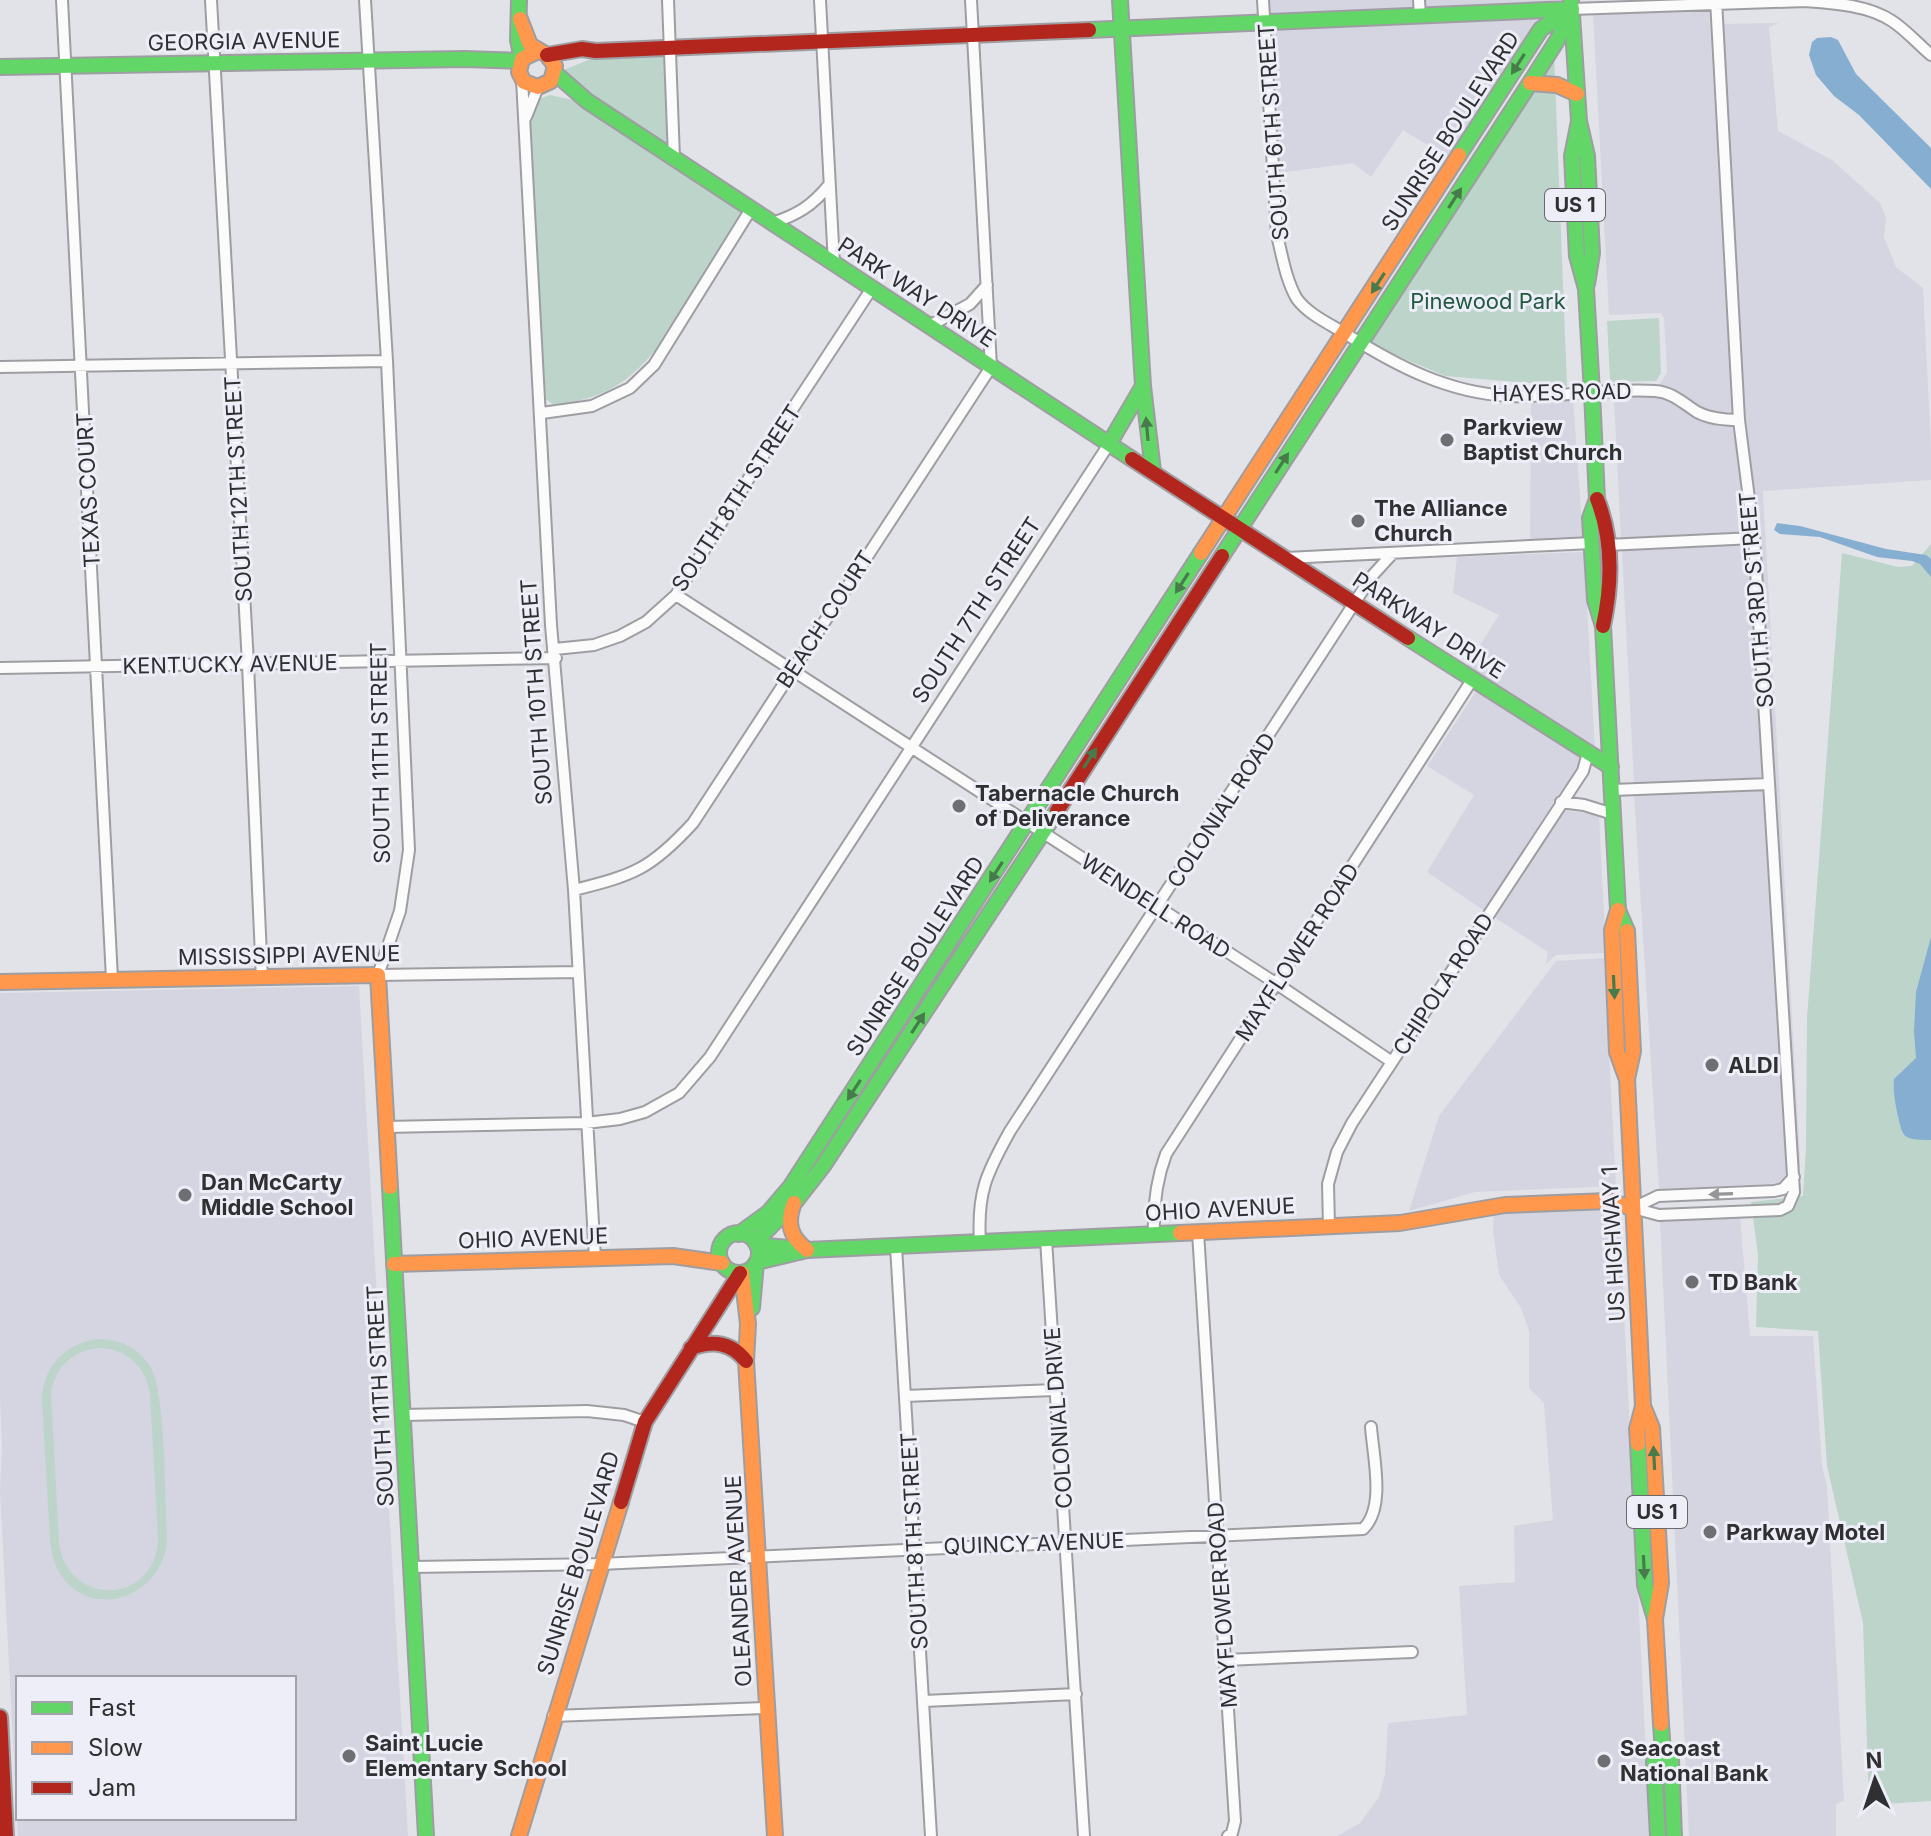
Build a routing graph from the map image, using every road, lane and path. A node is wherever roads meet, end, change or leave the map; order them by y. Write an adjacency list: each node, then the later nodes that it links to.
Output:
1 (62, 0): 25 (street, TEXAS COURT)
2 (211, 0): 24 (street, SOUTH 12TH STREET)
3 (365, 0): 23 (street, SOUTH 11TH STREET)
4 (519, 0): 14 (street, SOUTH 10TH STREET)
5 (668, 0): 19 (street)
6 (820, 0): 18 (street)
7 (971, 0): 17 (street)
8 (1120, 0): 16 (street)
9 (1263, 0): 15 (street, SOUTH 6TH STREET)
10 (1419, 0): 13 (street)
11 (1716, 2): 12 (street); 22 (street); 52 (street, SOUTH 3RD STREET)
12 (1571, 5): 13 (street); 29 (street, SUNRISE BOULEVARD); 31 (street, US HIGHWAY 1 / US 1); 42 (street, SUNRISE BOULEVARD, one-way to 42)
13 (1420, 16): 15 (street)
14 (520, 19): 21 (street, SOUTH 10TH STREET); 27 (street, SOUTH 10TH STREET)
15 (1265, 22): 16 (street); 42 (street, SOUTH 6TH STREET)
16 (1121, 29): 17 (street); 49 (street)
17 (972, 35): 18 (street); 39 (street)
18 (822, 41): 19 (street); 35 (street)
19 (670, 48): 20 (street); 34 (street)
20 (596, 51): 21 (street); 28 (street)
21 (542, 53): 27 (street); 28 (street)
22 (1931, 55)
23 (368, 61): 24 (street, GEORGIA AVENUE); 27 (street, GEORGIA AVENUE); 44 (street, SOUTH 11TH STREET)
24 (213, 64): 25 (street, GEORGIA AVENUE); 45 (street, SOUTH 12TH STREET)
25 (65, 66): 26 (street, GEORGIA AVENUE); 46 (street, TEXAS COURT)
26 (0, 67)
27 (521, 68): 30 (street); 33 (street, SOUTH 10TH STREET)
28 (555, 72): 30 (street); 32 (street, PARK WAY DRIVE)
29 (1530, 83): 31 (street); 43 (street, SUNRISE BOULEVARD, one-way to 29)
30 (541, 87): 32 (street, PARK WAY DRIVE); 33 (street, SOUTH 10TH STREET)
31 (1577, 94): 50 (street, US HIGHWAY 1 / US 1)
32 (587, 101): 34 (street, PARK WAY DRIVE)
33 (524, 123): 51 (street, SOUTH 10TH STREET)
34 (674, 158): 36 (street, PARK WAY DRIVE)
35 (829, 185): 37 (street); 38 (street)
36 (751, 209): 37 (street, PARK WAY DRIVE); 51 (street)
37 (772, 223): 38 (street, PARK WAY DRIVE)
38 (834, 264): 40 (street, PARK WAY DRIVE)
39 (987, 285): 41 (street); 48 (street)
40 (872, 288): 41 (street, PARK WAY DRIVE); 61 (street, SOUTH 8TH STREET)
41 (929, 326): 48 (street, PARK WAY DRIVE)
42 (1345, 334): 43 (street, HAYES ROAD); 55 (street, SUNRISE BOULEVARD)
43 (1361, 344): 50 (street, HAYES ROAD); 56 (street, SUNRISE BOULEVARD, one-way to 43)
44 (387, 361): 45 (street); 64 (street, SOUTH 11TH STREET)
45 (231, 363): 46 (street); 65 (street, SOUTH 12TH STREET)
46 (82, 366): 47 (street); 66 (street, TEXAS COURT)
47 (0, 367)
48 (991, 367): 53 (street, PARK WAY DRIVE); 68 (street, BEACH COURT)
49 (1143, 386): 53 (street, SOUTH 7TH STREET); 54 (street, one-way to 49)
50 (1592, 393): 52 (street, HAYES ROAD); 58 (street, US HIGHWAY 1 / US 1)
51 (542, 413): 63 (street, SOUTH 10TH STREET)
52 (1739, 420): 57 (street, SOUTH 3RD STREET)
53 (1109, 444): 54 (street, PARK WAY DRIVE); 70 (street, SOUTH 7TH STREET)
54 (1153, 471): 55 (street, PARK WAY DRIVE)
55 (1224, 517): 56 (street, PARKWAY DRIVE); 77 (street, SUNRISE BOULEVARD, one-way to 77)
56 (1239, 527): 60 (street, PARKWAY DRIVE); 78 (street, SUNRISE BOULEVARD, one-way to 56)
57 (1754, 538): 58 (street); 73 (street, SOUTH 3RD STREET)
58 (1599, 544): 59 (street); 72 (street, US HIGHWAY 1 / US 1)
59 (1393, 553): 60 (street); 62 (street, COLONIAL ROAD)
60 (1286, 558): 62 (street, PARKWAY DRIVE)
61 (676, 595): 63 (street, SOUTH 8TH STREET); 68 (street, WENDELL ROAD)
62 (1356, 602): 69 (street, PARKWAY DRIVE); 80 (street, COLONIAL ROAD)
63 (555, 654): 64 (street, KENTUCKY AVENUE); 79 (street, SOUTH 10TH STREET)
64 (401, 661): 65 (street, KENTUCKY AVENUE); 82 (street, SOUTH 11TH STREET)
65 (248, 664): 66 (street, KENTUCKY AVENUE); 84 (street, SOUTH 12TH STREET)
66 (97, 666): 67 (street, KENTUCKY AVENUE); 83 (street, TEXAS COURT)
67 (0, 668)
68 (792, 670): 70 (street, WENDELL ROAD); 79 (street, BEACH COURT)
69 (1472, 680): 71 (street, PARKWAY DRIVE); 86 (street, MAYFLOWER ROAD)
70 (913, 747): 77 (street, WENDELL ROAD); 88 (street, SOUTH 7TH STREET)
71 (1588, 753): 72 (street, PARKWAY DRIVE); 75 (street, CHIPOLA ROAD)
72 (1611, 767): 74 (street, US HIGHWAY 1 / US 1)
73 (1769, 784): 74 (street); 90 (street, SOUTH 3RD STREET)
74 (1612, 790): 76 (street, US HIGHWAY 1 / US 1)
75 (1561, 802): 76 (street); 87 (street, CHIPOLA ROAD)
76 (1613, 814): 93 (street, US HIGHWAY 1 / US 1)
77 (1028, 823): 78 (street, WENDELL ROAD); 97 (street, SUNRISE BOULEVARD, one-way to 97)
78 (1042, 832): 80 (street, WENDELL ROAD); 92 (street, SUNRISE BOULEVARD, one-way to 78)
79 (574, 890): 81 (street, SOUTH 10TH STREET)
80 (1158, 907): 86 (street, WENDELL ROAD); 99 (street, COLONIAL ROAD)
81 (578, 972): 82 (street, MISSISSIPPI AVENUE); 88 (street, SOUTH 10TH STREET)
82 (378, 975): 84 (street, MISSISSIPPI AVENUE); 89 (street, SOUTH 11TH STREET)
83 (112, 979): 84 (street, MISSISSIPPI AVENUE); 85 (street, MISSISSIPPI AVENUE)
84 (262, 979)
85 (0, 982)
86 (1277, 984): 87 (street, WENDELL ROAD); 96 (street, MAYFLOWER ROAD)
87 (1392, 1062): 94 (street, CHIPOLA ROAD)
88 (586, 1123): 89 (street, SOUTH 7TH STREET); 104 (street, SOUTH 10TH STREET)
89 (385, 1127): 106 (street, SOUTH 11TH STREET)
90 (1794, 1177): 91 (street, SOUTH 3RD STREET); 93 (street, OHIO AVENUE, one-way to 93)
91 (1793, 1200): 93 (street, OHIO AVENUE)
92 (795, 1202): 100 (street, SUNRISE BOULEVARD); 102 (street)
93 (1633, 1208): 94 (street, OHIO AVENUE); 131 (street, US HIGHWAY 1 / US 1)
94 (1329, 1226): 95 (street, OHIO AVENUE)
95 (1198, 1232): 96 (street, OHIO AVENUE); 118 (street, MAYFLOWER ROAD)
96 (1154, 1234): 98 (street, OHIO AVENUE)
97 (732, 1236): 100 (street); 103 (street, OHIO AVENUE); 107 (street)
98 (1046, 1239): 99 (street, OHIO AVENUE); 113 (street, COLONIAL DRIVE)
99 (980, 1242): 101 (street, OHIO AVENUE)
100 (756, 1244): 102 (street, OHIO AVENUE); 105 (street)
101 (896, 1246): 102 (street, OHIO AVENUE); 114 (street, SOUTH 8TH STREET)
102 (807, 1250): 105 (street, OHIO AVENUE)
103 (673, 1256): 104 (street, OHIO AVENUE); 107 (street, OHIO AVENUE)
104 (595, 1258): 106 (street, OHIO AVENUE)
105 (756, 1262): 108 (street); 110 (street, OLEANDER AVENUE)
106 (394, 1264): 115 (street, SOUTH 11TH STREET)
107 (723, 1264): 108 (street); 109 (street, SUNRISE BOULEVARD)
108 (741, 1273): 109 (street, SUNRISE BOULEVARD); 110 (street, OLEANDER AVENUE)
109 (710, 1317): 111 (street, SUNRISE BOULEVARD)
110 (748, 1324): 112 (street, OLEANDER AVENUE)
111 (691, 1348): 112 (street); 116 (street, SUNRISE BOULEVARD)
112 (746, 1361): 121 (street, OLEANDER AVENUE)
113 (1055, 1390): 114 (street); 119 (street, COLONIAL DRIVE)
114 (905, 1396): 120 (street, SOUTH 8TH STREET)
115 (403, 1415): 116 (street); 123 (street, SOUTH 11TH STREET)
116 (645, 1422): 122 (street, SUNRISE BOULEVARD)
117 (1371, 1427): 118 (street, QUINCY AVENUE)
118 (1217, 1536): 119 (street, QUINCY AVENUE); 125 (street, MAYFLOWER ROAD)
119 (1066, 1542): 120 (street, QUINCY AVENUE); 126 (street, COLONIAL DRIVE)
120 (915, 1548): 121 (street, QUINCY AVENUE); 127 (street, SOUTH 8TH STREET)
121 (759, 1555): 122 (street, QUINCY AVENUE); 128 (street, OLEANDER AVENUE)
122 (600, 1564): 123 (street, QUINCY AVENUE); 129 (street, SUNRISE BOULEVARD)
123 (411, 1567): 134 (street, SOUTH 11TH STREET)
124 (1412, 1652): 125 (street)
125 (1226, 1660): 132 (street, MAYFLOWER ROAD)
126 (1076, 1694): 127 (street); 138 (street, COLONIAL DRIVE)
127 (924, 1701): 137 (street, SOUTH 8TH STREET)
128 (767, 1708): 129 (street); 136 (street, OLEANDER AVENUE)
129 (553, 1716): 135 (street, SUNRISE BOULEVARD)
130 (0, 1717): 133 (street)
131 (1663, 1753): 139 (street, US HIGHWAY 1 / US 1); 140 (street, US HIGHWAY 1 / US 1)
132 (1230, 1835)
133 (6, 1836)
134 (426, 1836)
135 (519, 1836)
136 (775, 1836)
137 (931, 1836)
138 (1084, 1836)
139 (1658, 1836)
140 (1674, 1836)

